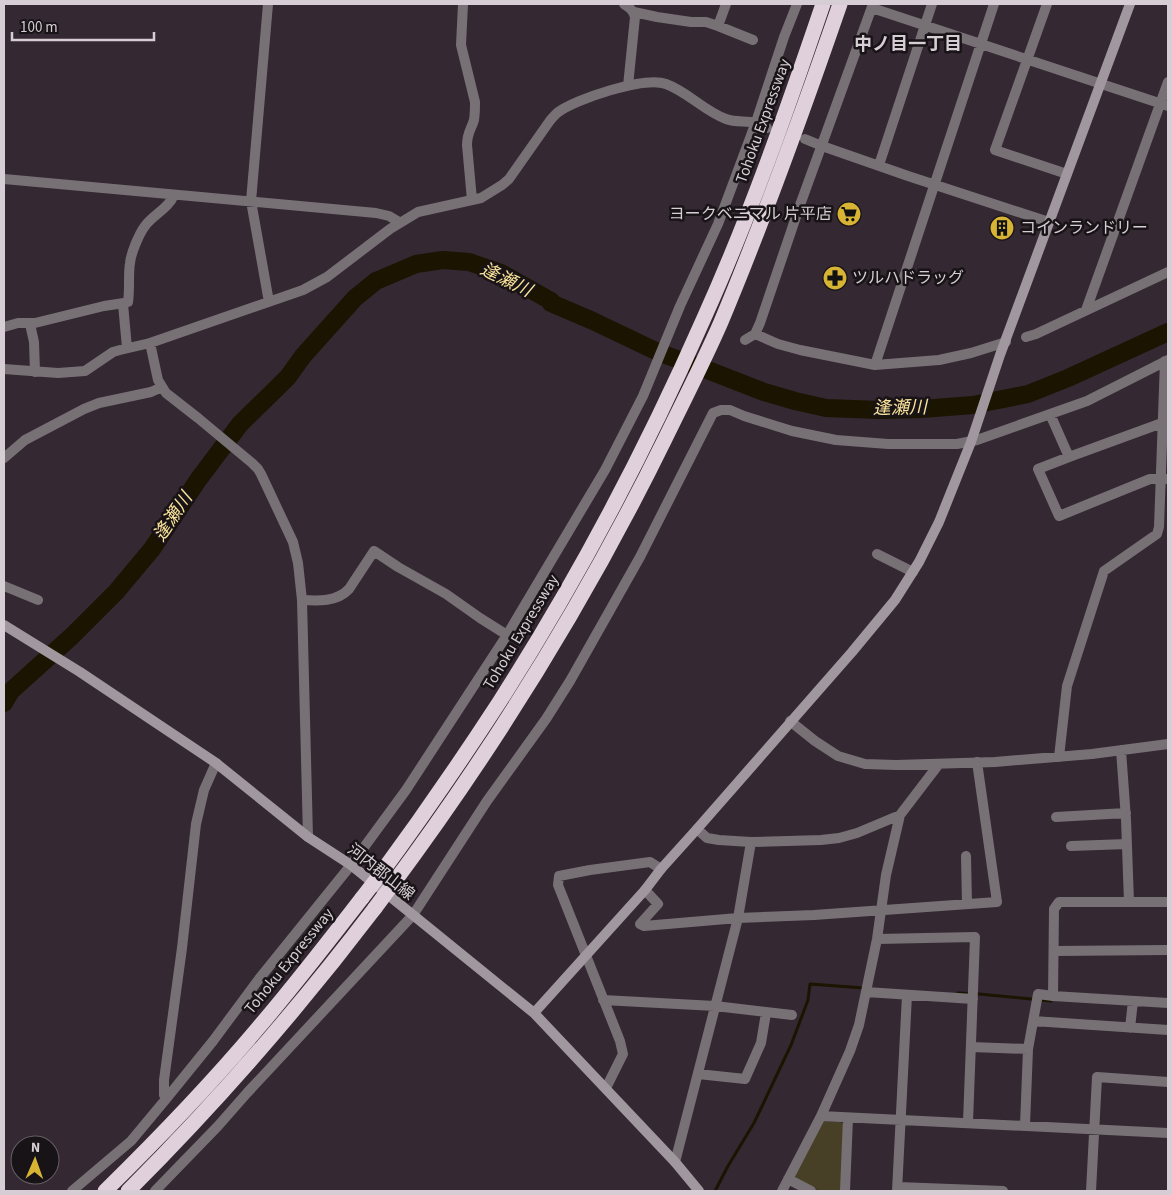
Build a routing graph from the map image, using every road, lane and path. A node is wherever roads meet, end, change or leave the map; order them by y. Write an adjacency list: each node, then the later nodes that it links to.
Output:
1 (268, 4): 33 (street)
2 (463, 4): 32 (street)
3 (624, 4): 13 (street)
4 (726, 4): 15 (street)
5 (797, 4): 23 (street)
6 (823, 4): 126 (highway, Tohoku Expressway, bridge)
7 (840, 4): 127 (highway, Tohoku Expressway, bridge)
8 (932, 4): 14 (street)
9 (994, 4): 17 (street)
10 (1047, 4): 18 (street)
11 (1130, 4): 20 (street)
12 (872, 6): 14 (street); 26 (street)
13 (634, 12): 15 (street); 21 (street)
14 (925, 25): 17 (street); 27 (street)
15 (718, 26): 16 (street)
16 (753, 40)
17 (981, 44): 18 (street); 30 (street)
18 (1028, 59): 20 (street); 28 (street)
19 (1168, 82): 22 (street)
20 (1100, 84): 22 (street); 28 (street)
21 (628, 86): 23 (street); 32 (street)
22 (1164, 104): 39 (street)
23 (756, 122): 24 (street); 65 (street)
24 (767, 128)
25 (805, 139): 26 (street)
26 (822, 146): 27 (street); 42 (street)
27 (879, 165): 30 (street)
28 (1066, 174): 35 (street)
29 (4, 179): 31 (street)
30 (934, 183): 35 (street); 49 (street)
31 (174, 195): 33 (street); 38 (street)
32 (472, 200): 34 (street)
33 (251, 201): 34 (street); 37 (street)
34 (400, 222): 37 (street)
35 (1049, 222): 45 (street)
36 (1167, 271): 39 (street)
37 (269, 302): 46 (street)
38 (123, 304): 40 (street); 47 (street)
39 (1086, 310): 43 (street)
40 (30, 324): 41 (street); 51 (street)
41 (4, 327)
42 (755, 334): 44 (street); 49 (street)
43 (1026, 336)
44 (744, 340)
45 (1006, 342): 49 (street); 55 (street)
46 (150, 343): 47 (street); 52 (street)
47 (127, 348): 51 (street)
48 (1167, 360): 53 (street); 54 (street)
49 (875, 365)
50 (4, 369): 51 (street)
51 (35, 372)
52 (162, 387): 56 (street); 63 (street)
53 (1050, 414): 55 (street); 57 (street)
54 (1165, 424): 57 (street); 58 (street)
55 (971, 438): 60 (street); 89 (street)
56 (4, 458)
57 (1069, 458): 58 (street)
58 (1164, 479): 69 (street)
59 (877, 554): 60 (street)
60 (913, 572): 66 (street)
61 (4, 586): 62 (street)
62 (38, 600)
63 (302, 600): 65 (street); 77 (street)
64 (4, 625): 71 (street, 河内郡山線)
65 (507, 635): 82 (street)
66 (790, 721): 72 (street); 76 (street)
67 (1168, 744): 68 (street)
68 (1122, 750): 69 (street); 73 (street)
69 (1059, 757): 70 (street)
70 (977, 762): 72 (street); 87 (street)
71 (216, 763): 77 (street, 河内郡山線); 114 (street)
72 (939, 764): 74 (street)
73 (1126, 813): 75 (street); 79 (street)
74 (900, 815): 78 (street); 88 (street)
75 (1056, 818)
76 (697, 830): 78 (street); 83 (street)
77 (308, 836): 82 (street, 河内郡山線)
78 (751, 842): 90 (street)
79 (1127, 844): 80 (street); 85 (street)
80 (1070, 846)
81 (966, 856): 87 (street)
82 (351, 865): 89 (street, 河内郡山線); 114 (street)
83 (661, 869): 84 (street); 94 (street)
84 (644, 890): 90 (street); 94 (street)
85 (1129, 902): 86 (street); 93 (street)
86 (1168, 902)
87 (967, 904): 88 (street)
88 (881, 910): 90 (street); 91 (street)
89 (413, 915): 104 (street, 河内郡山線); 128 (street)
90 (738, 918): 102 (street)
91 (877, 939): 95 (street); 97 (street)
92 (1168, 950): 93 (street)
93 (1054, 951): 98 (street)
94 (586, 956): 99 (street); 104 (street)
95 (867, 988): 96 (street); 115 (street)
96 (907, 995): 97 (street); 117 (street)
97 (973, 995): 109 (street)
98 (1053, 996): 101 (street); 106 (street)
99 (603, 1000): 102 (street); 113 (street)
100 (1168, 1002): 101 (street)
101 (1133, 1005): 107 (street)
102 (715, 1006): 103 (street); 111 (street)
103 (766, 1013): 105 (street); 111 (street)
104 (534, 1014): 113 (street, 河内郡山線)
105 (792, 1015)
106 (1033, 1021): 107 (street); 110 (street)
107 (1130, 1028): 108 (street)
108 (1168, 1030)
109 (971, 1047): 110 (street); 118 (street)
110 (1028, 1049): 119 (street)
111 (698, 1074): 122 (street)
112 (1168, 1082): 120 (street)
113 (606, 1088): 122 (street, 河内郡山線)
114 (166, 1100): 125 (street)
115 (821, 1116): 116 (street); 123 (street)
116 (848, 1118): 117 (street); 132 (street)
117 (901, 1120): 118 (street); 124 (street)
118 (968, 1122): 119 (street)
119 (1025, 1125): 120 (street)
120 (1094, 1129): 121 (street); 134 (street)
121 (1168, 1133)
122 (675, 1162): 129 (street, 河内郡山線)
123 (788, 1179): 130 (street); 131 (street)
124 (898, 1189): 133 (street)
125 (72, 1191)
126 (105, 1191)
127 (128, 1191)
128 (155, 1191)
129 (699, 1191)
130 (782, 1191)
131 (811, 1191)
132 (845, 1191)
133 (1003, 1191)
134 (1091, 1191)

